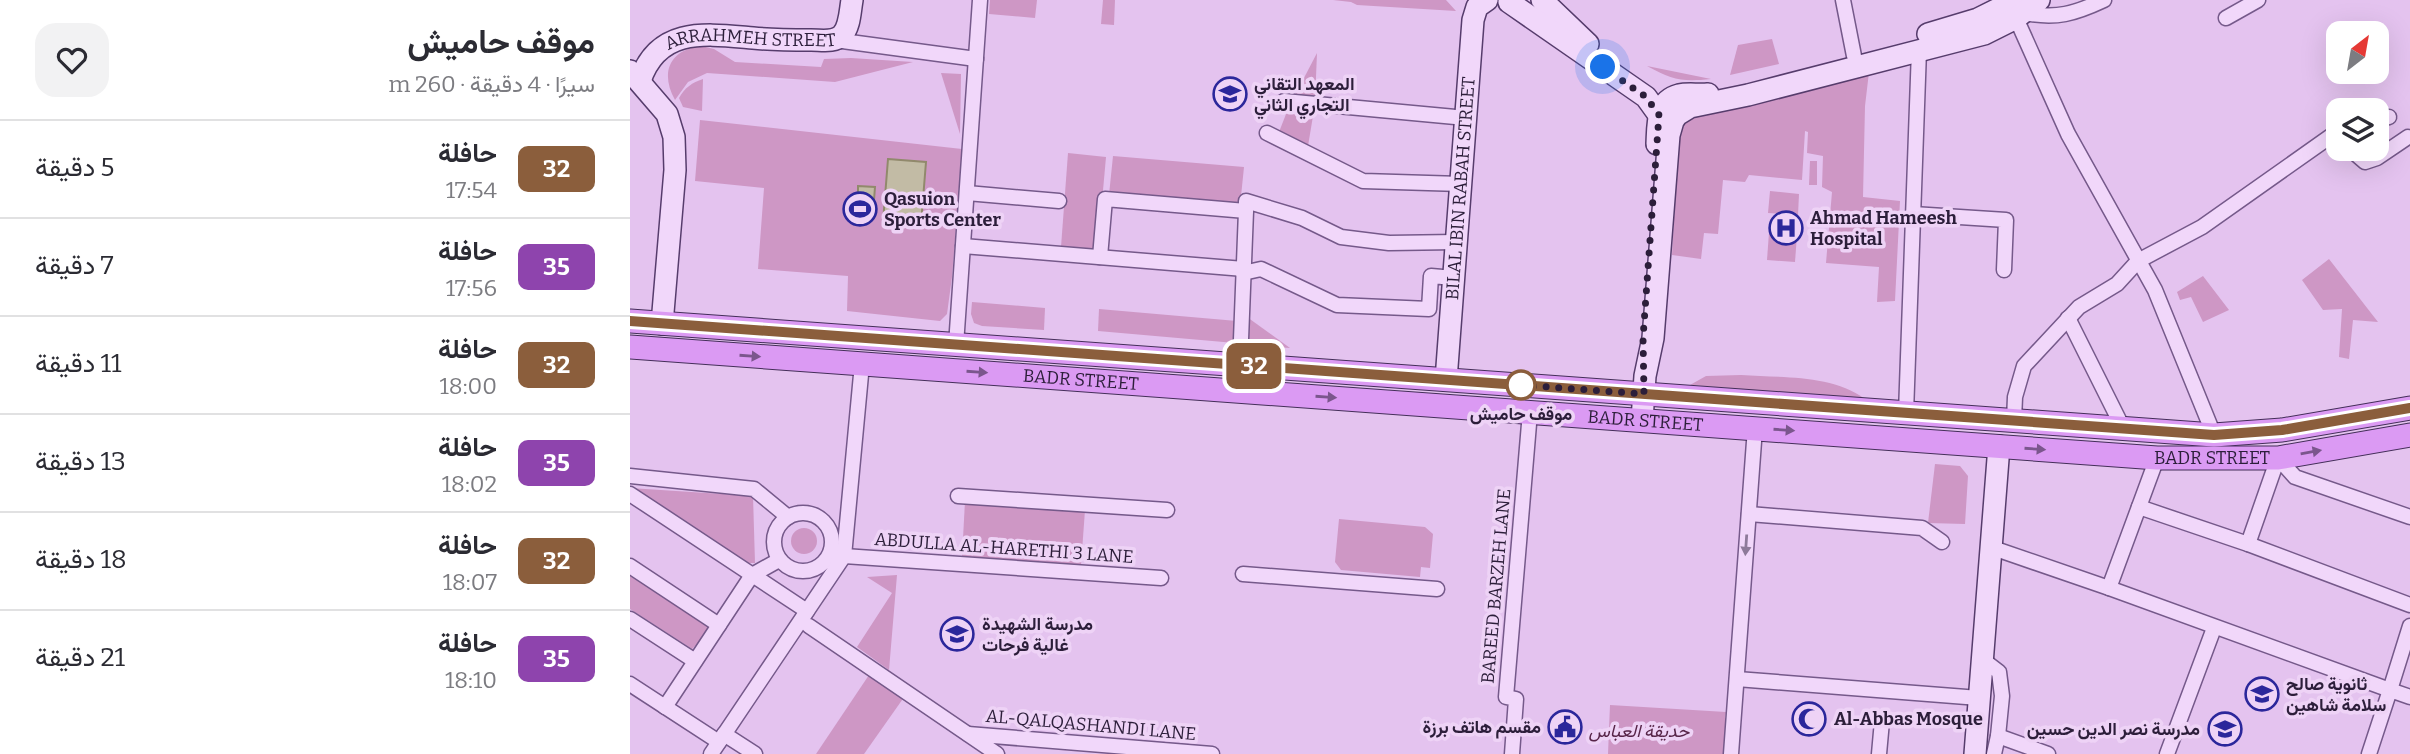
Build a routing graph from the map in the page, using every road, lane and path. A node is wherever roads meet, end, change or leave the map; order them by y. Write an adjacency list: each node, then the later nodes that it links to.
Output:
1 (852, 0): 10 (main road, ARRAHMEH STREET)
2 (980, 0): 13 (street)
3 (1542, 0): 16 (main road)
4 (1843, 0): 12 (street)
5 (2104, 0): 8 (street)
6 (2258, 0): 9 (street)
7 (1495, 1): 16 (main road); 17 (main road, BILAL IBIN RABAH STREET)
8 (2024, 8): 11 (main road); 12 (main road); 30 (street)
9 (2226, 18)
10 (835, 40): 13 (street); 14 (main road, ARRAHMEH STREET)
11 (1919, 50): 16 (main road); 26 (street)
12 (1854, 56): 16 (main road)
13 (976, 59): 23 (street)
14 (635, 76): 36 (main road)
15 (1284, 101): 17 (street)
16 (1673, 111): 43 (main road)
17 (1466, 118): 22 (main road, BILAL IBIN RABAH STREET)
18 (1267, 133): 22 (street)
19 (2408, 136): 21 (street)
20 (2326, 141): 30 (street)
21 (2389, 149)
22 (1461, 184): 27 (main road, BILAL IBIN RABAH STREET)
23 (967, 194): 24 (street); 28 (street)
24 (1059, 201)
25 (1245, 211): 27 (street); 29 (street); 32 (street)
26 (1913, 214): 31 (street); 46 (street)
27 (1457, 242): 33 (main road, BILAL IBIN RABAH STREET)
28 (963, 246): 29 (street); 37 (street)
29 (1100, 257): 32 (street)
30 (2138, 261): 34 (street); 51 (street)
31 (2004, 270)
32 (1243, 271): 33 (street); 41 (street)
33 (1454, 278): 42 (main road, BILAL IBIN RABAH STREET)
34 (2068, 318): 47 (street); 50 (street)
35 (630, 321): 36 (main road, BADR STREET)
36 (662, 324): 37 (main road, BADR STREET); 39 (main road)
37 (956, 345): 41 (main road, BADR STREET)
38 (630, 347): 39 (main road, BADR STREET)
39 (661, 348): 40 (main road, BADR STREET, one-way to 40)
40 (862, 363): 45 (main road, BADR STREET, one-way to 45); 67 (street)
41 (1240, 365): 42 (main road, BADR STREET)
42 (1446, 380): 43 (main road, BADR STREET)
43 (1645, 385): 46 (main road, BADR STREET); 48 (main road)
44 (2410, 408): 51 (main road, BADR STREET)
45 (1530, 412): 48 (main road, BADR STREET); 96 (street, BAREED BARZEH LANE)
46 (1906, 413): 47 (main road, BADR STREET)
47 (2014, 419): 50 (main road, BADR STREET)
48 (1643, 420): 49 (main road, BADR STREET)
49 (1755, 428): 53 (main road, BADR STREET, one-way to 53); 61 (street)
50 (2123, 428): 51 (main road, BADR STREET)
51 (2214, 435)
52 (2410, 435): 55 (main road, BADR STREET, one-way to 52)
53 (1999, 446): 54 (main road, BADR STREET, one-way to 54); 66 (main road)
54 (2157, 458): 55 (main road, BADR STREET); 59 (street)
55 (2278, 458): 63 (street); 65 (street)
56 (630, 477): 62 (street)
57 (630, 494): 71 (street)
58 (957, 496): 60 (street)
59 (2139, 507): 65 (street); 73 (street)
60 (1167, 510)
61 (1749, 514): 64 (street); 83 (street, one-way to 83)
62 (788, 517): 67 (street); 68 (street)
63 (2410, 517)
64 (1942, 542)
65 (2248, 544): 75 (street)
66 (1990, 547): 73 (street); 81 (main road)
67 (838, 553): 68 (street); 72 (street, ABDULLA AL-HARETHI 3 LANE); 77 (street)
68 (779, 560): 71 (street)
69 (630, 566): 78 (street)
70 (1243, 574): 74 (street)
71 (752, 575): 77 (street); 78 (street)
72 (1161, 578)
73 (2109, 588): 80 (street)
74 (1437, 589)
75 (2410, 605)
76 (630, 619): 82 (street)
77 (808, 619): 90 (street); 92 (street)
78 (719, 625): 82 (street)
79 (2410, 626): 85 (street)
80 (2214, 628): 85 (street); 102 (street)
81 (1982, 659): 87 (main road); 91 (street)
82 (695, 661): 88 (street)
83 (1737, 679): 87 (street); 97 (street)
84 (630, 684): 88 (street)
85 (2390, 691): 86 (street); 103 (street)
86 (2410, 697)
87 (1979, 698): 99 (main road)
88 (665, 707): 92 (street)
89 (1882, 721): 98 (street)
90 (968, 734): 94 (street); 95 (street, AL-QALQASHANDI LANE)
91 (1998, 736): 100 (street); 101 (street)
92 (718, 743): 93 (street)
93 (755, 754)
94 (996, 754)
95 (1212, 754)
96 (1512, 754)
97 (1731, 754)
98 (1880, 754)
99 (1975, 754)
100 (1994, 754)
101 (2048, 754)
102 (2167, 754)
103 (2369, 754)

